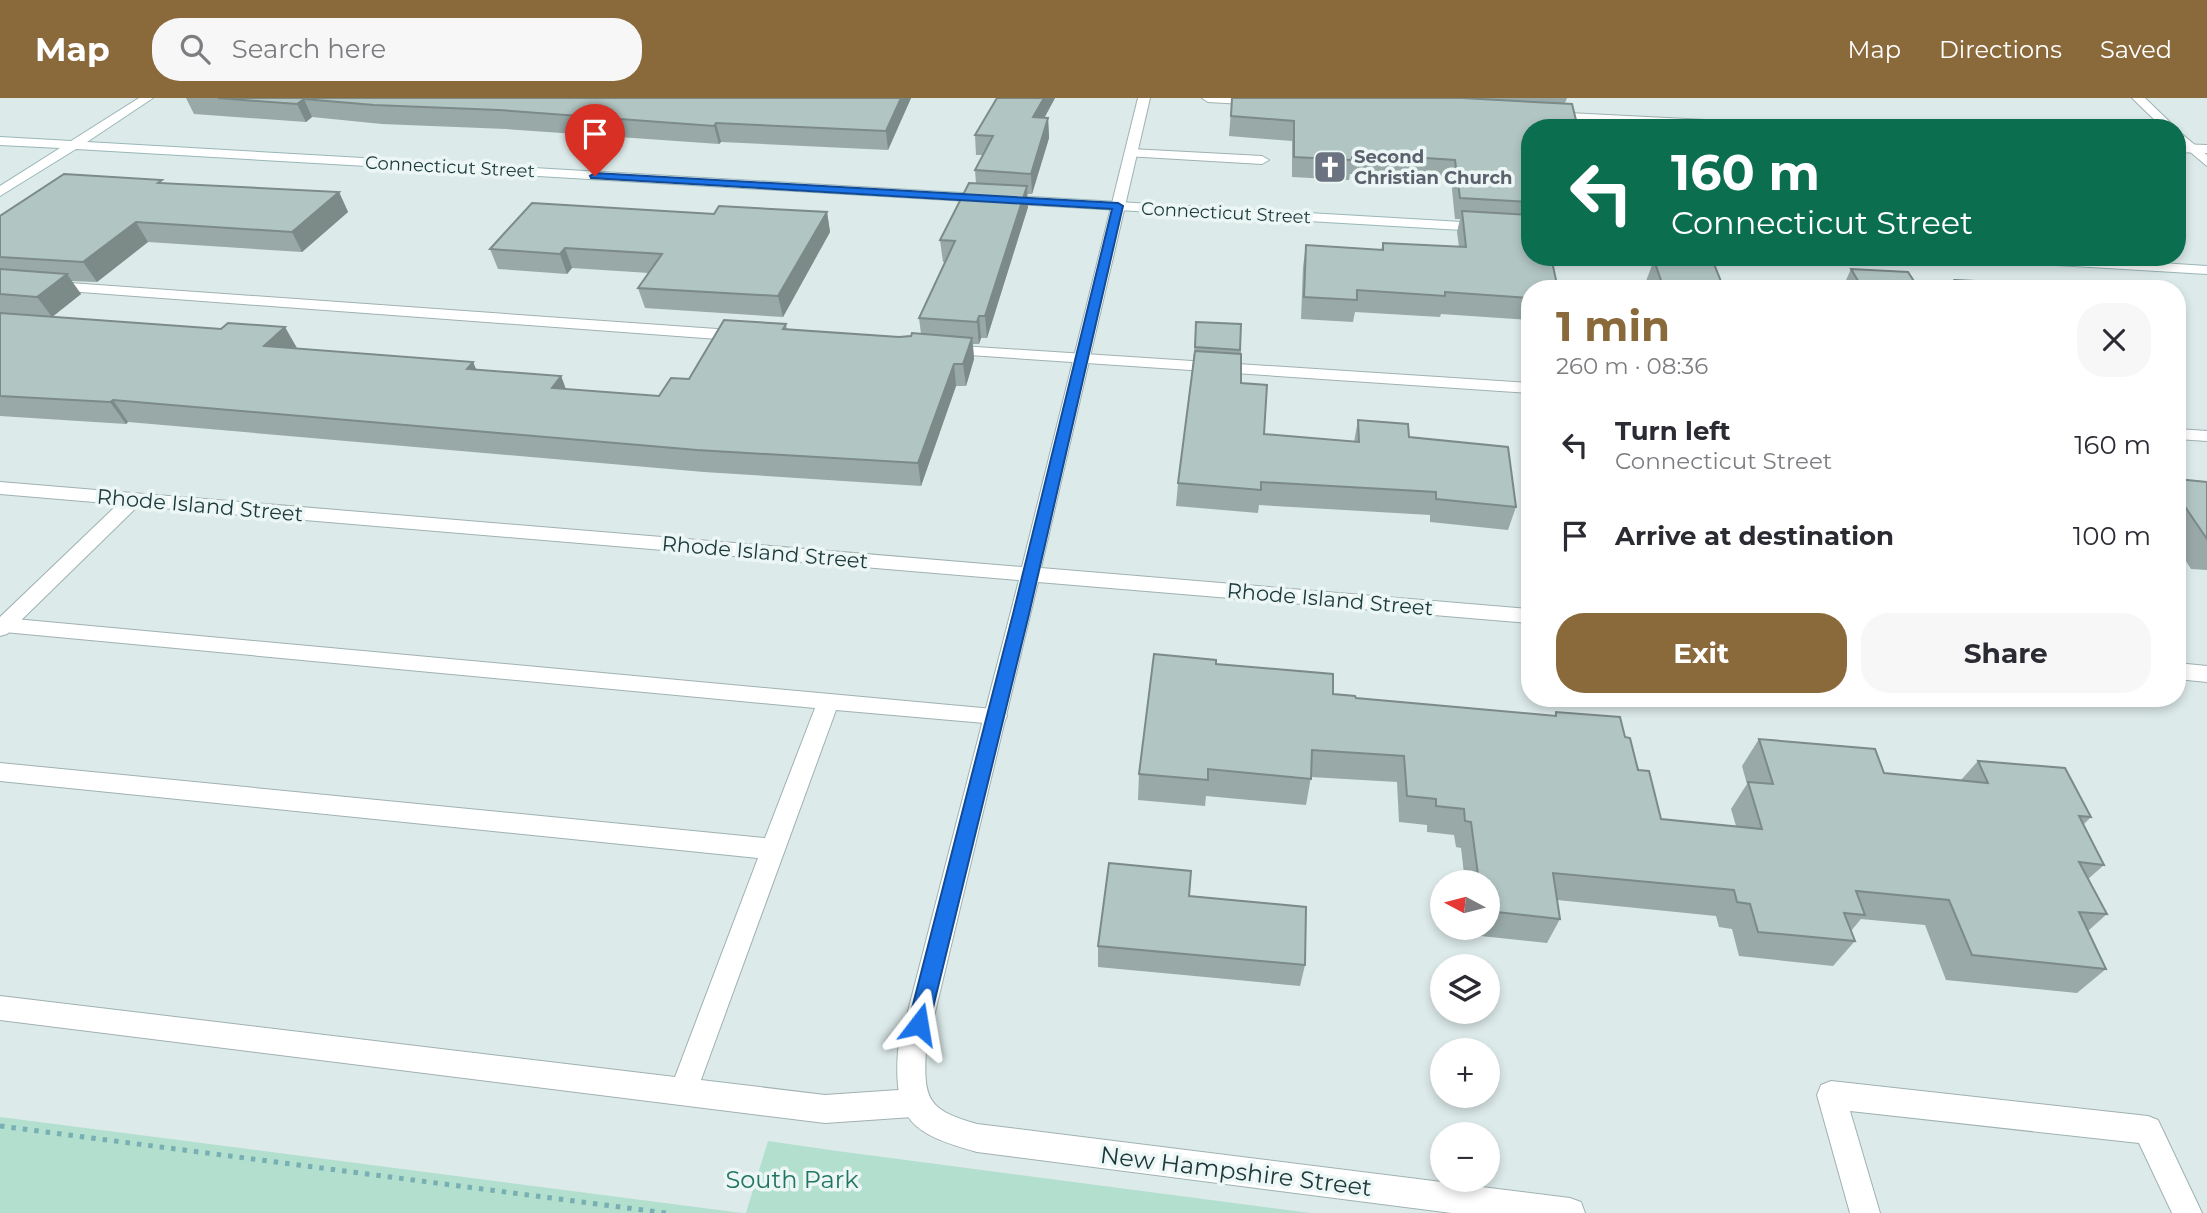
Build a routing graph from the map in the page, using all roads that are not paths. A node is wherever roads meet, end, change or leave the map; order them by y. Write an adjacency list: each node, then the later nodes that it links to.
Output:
1 (147, 98): 11 (street)
2 (1144, 98): 15 (street)
3 (1208, 98): 5 (street)
4 (2137, 98): 8 (street)
5 (1276, 102)
6 (1538, 115): 7 (street)
7 (1614, 119)
8 (2160, 119)
9 (0, 141): 11 (street, Connecticut Street)
10 (2186, 142): 13 (street)
11 (73, 145): 18 (street); 19 (street, Connecticut Street)
12 (2186, 148): 13 (street)
13 (2192, 148): 14 (street); 17 (street)
14 (2207, 149)
15 (1130, 153): 16 (street); 19 (street)
16 (1262, 160)
17 (2207, 162)
18 (0, 192)
19 (1118, 206): 20 (street, Connecticut Street); 26 (street)
20 (1521, 229)
21 (2140, 266): 22 (street)
22 (2207, 270)
23 (0, 282): 24 (street)
24 (759, 337)
25 (924, 348): 26 (street)
26 (1082, 358): 27 (street); 32 (street)
27 (1521, 387)
28 (2186, 435): 29 (street)
29 (2207, 436)
30 (0, 488): 31 (street, Rhode Island Street)
31 (134, 499): 32 (street, Rhode Island Street); 34 (street)
32 (1031, 574): 33 (street, Rhode Island Street); 38 (street)
33 (1521, 615)
34 (2, 627): 37 (street)
35 (2186, 672): 36 (street)
36 (2207, 674)
37 (828, 701): 38 (street); 40 (street)
38 (996, 716): 43 (street)
39 (0, 772): 40 (street)
40 (773, 849): 42 (street)
41 (0, 1008): 42 (street)
42 (683, 1092): 43 (street)
43 (913, 1103): 44 (street, New Hampshire Street)
44 (1570, 1213)
45 (1866, 1213): 46 (street)
46 (2188, 1213)

